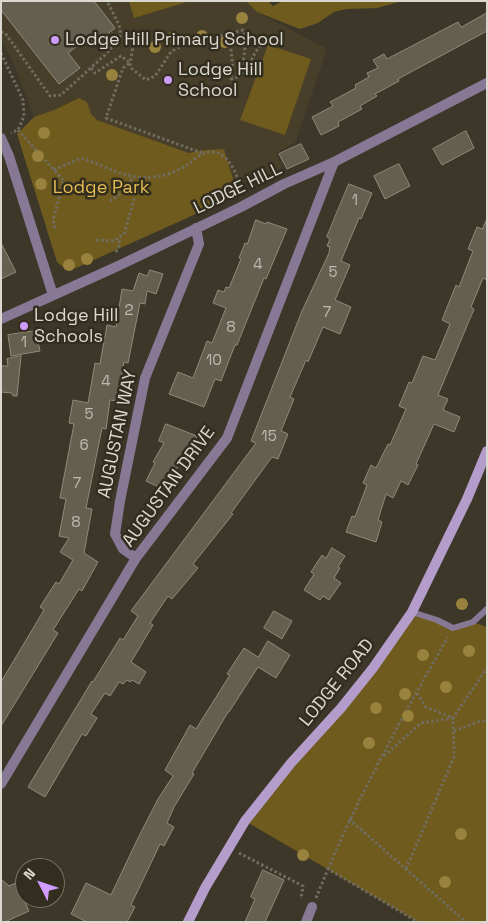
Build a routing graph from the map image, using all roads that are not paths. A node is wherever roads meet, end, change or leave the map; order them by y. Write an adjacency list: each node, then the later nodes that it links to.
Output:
1 (487, 83): 3 (street, LODGE HILL)
2 (1, 138): 5 (street)
3 (334, 162): 4 (street, LODGE HILL); 8 (street, AUGUSTAN DRIVE)
4 (196, 228): 5 (street, LODGE HILL); 8 (street, AUGUSTAN WAY)
5 (53, 295): 6 (street, LODGE HILL)
6 (1, 319)
7 (487, 451): 10 (street, LODGE ROAD)
8 (136, 558): 11 (street, AUGUSTAN DRIVE)
9 (487, 609): 10 (lane)
10 (412, 612): 13 (street, LODGE ROAD)
11 (1, 784)
12 (312, 907): 14 (street)
13 (188, 922)
14 (306, 922)

